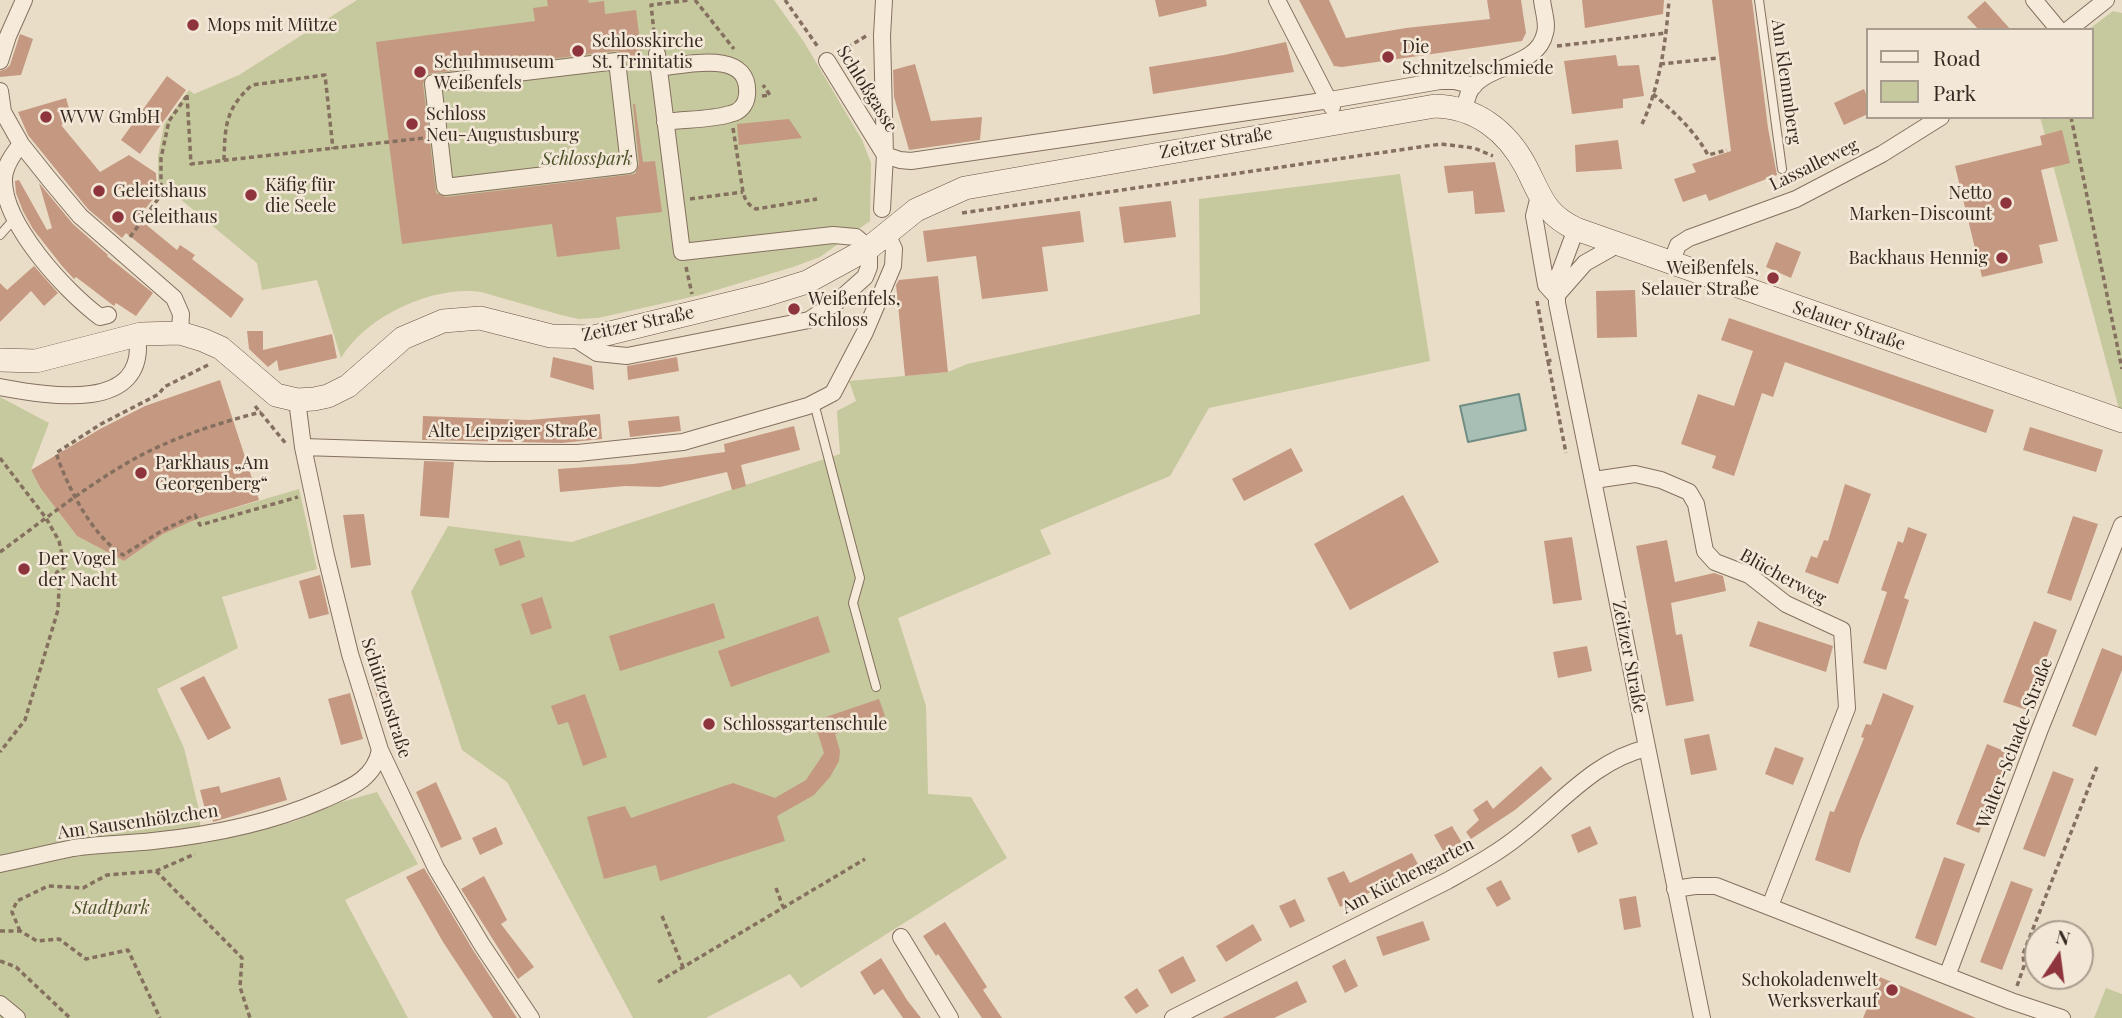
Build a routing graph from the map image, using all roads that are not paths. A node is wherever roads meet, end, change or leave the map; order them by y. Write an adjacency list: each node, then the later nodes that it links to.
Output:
1 (24, 0): 10 (street)
2 (884, 0): 20 (street)
3 (1278, 0): 15 (street)
4 (1542, 0): 12 (street)
5 (1759, 0): 21 (lane, Am Klemmberg)
6 (2034, 0): 8 (street)
7 (2106, 0): 9 (street)
8 (2057, 28)
9 (2071, 28)
10 (0, 61)
11 (827, 61): 20 (street, Schloßgasse)
12 (1474, 86): 14 (street); 15 (street, Zeitzer Straße)
13 (0, 91): 19 (street)
14 (1464, 110): 15 (main road, Zeitzer Straße); 22 (main road, Zeitzer Straße)
15 (1332, 111): 20 (street, Zeitzer Straße); 26 (main road, Zeitzer Straße)
16 (1938, 119): 30 (street, Lassalleweg)
17 (665, 122): 17 (street); 29 (street)
18 (439, 136): 18 (street)
19 (11, 153): 24 (street); 33 (street)
20 (885, 155): 23 (street, Schloßgasse)
21 (1782, 169)
22 (1539, 196): 25 (main road, Zeitzer Straße); 31 (street, Zeitzer Straße)
23 (882, 209)
24 (15, 218): 27 (lane); 32 (street)
25 (1576, 229): 28 (main road, Selauer Straße); 31 (street, Zeitzer Straße)
26 (887, 233): 29 (main road, Zeitzer Straße); 39 (street, Alte Leipziger Straße)
27 (0, 234)
28 (1617, 244): 30 (main road, Selauer Straße); 31 (street)
29 (869, 248): 35 (main road, Zeitzer Straße); 35 (street)
30 (1671, 263): 40 (main road, Selauer Straße)
31 (1556, 296): 42 (street, Zeitzer Straße)
32 (108, 315)
33 (180, 333): 34 (main road); 38 (main road)
34 (137, 334): 36 (main road); 37 (street)
35 (574, 338): 38 (main road, Zeitzer Straße)
36 (0, 360)
37 (0, 387)
38 (297, 400): 41 (street, Schützenstraße)
39 (814, 403): 41 (street, Alte Leipziger Straße); 44 (lane)
40 (2122, 421)
41 (303, 447): 46 (street, Schützenstraße)
42 (1594, 480): 45 (street, Zeitzer Straße); 49 (street, Blücherweg)
43 (2122, 525): 51 (street, Walter-Schade-Straße)
44 (876, 687)
45 (1647, 748): 48 (street, Zeitzer Straße); 56 (street, Am Küchengarten)
46 (380, 750): 47 (street, Am Sausenhölzchen); 54 (street, Schützenstraße)
47 (0, 864)
48 (1675, 889): 49 (street); 57 (street, Zeitzer Straße)
49 (1770, 906): 51 (street)
50 (901, 937): 55 (street)
51 (1947, 976): 58 (street)
52 (0, 1004): 53 (street)
53 (17, 1018)
54 (531, 1018)
55 (950, 1018)
56 (1173, 1018)
57 (1702, 1018)
58 (2062, 1018)

